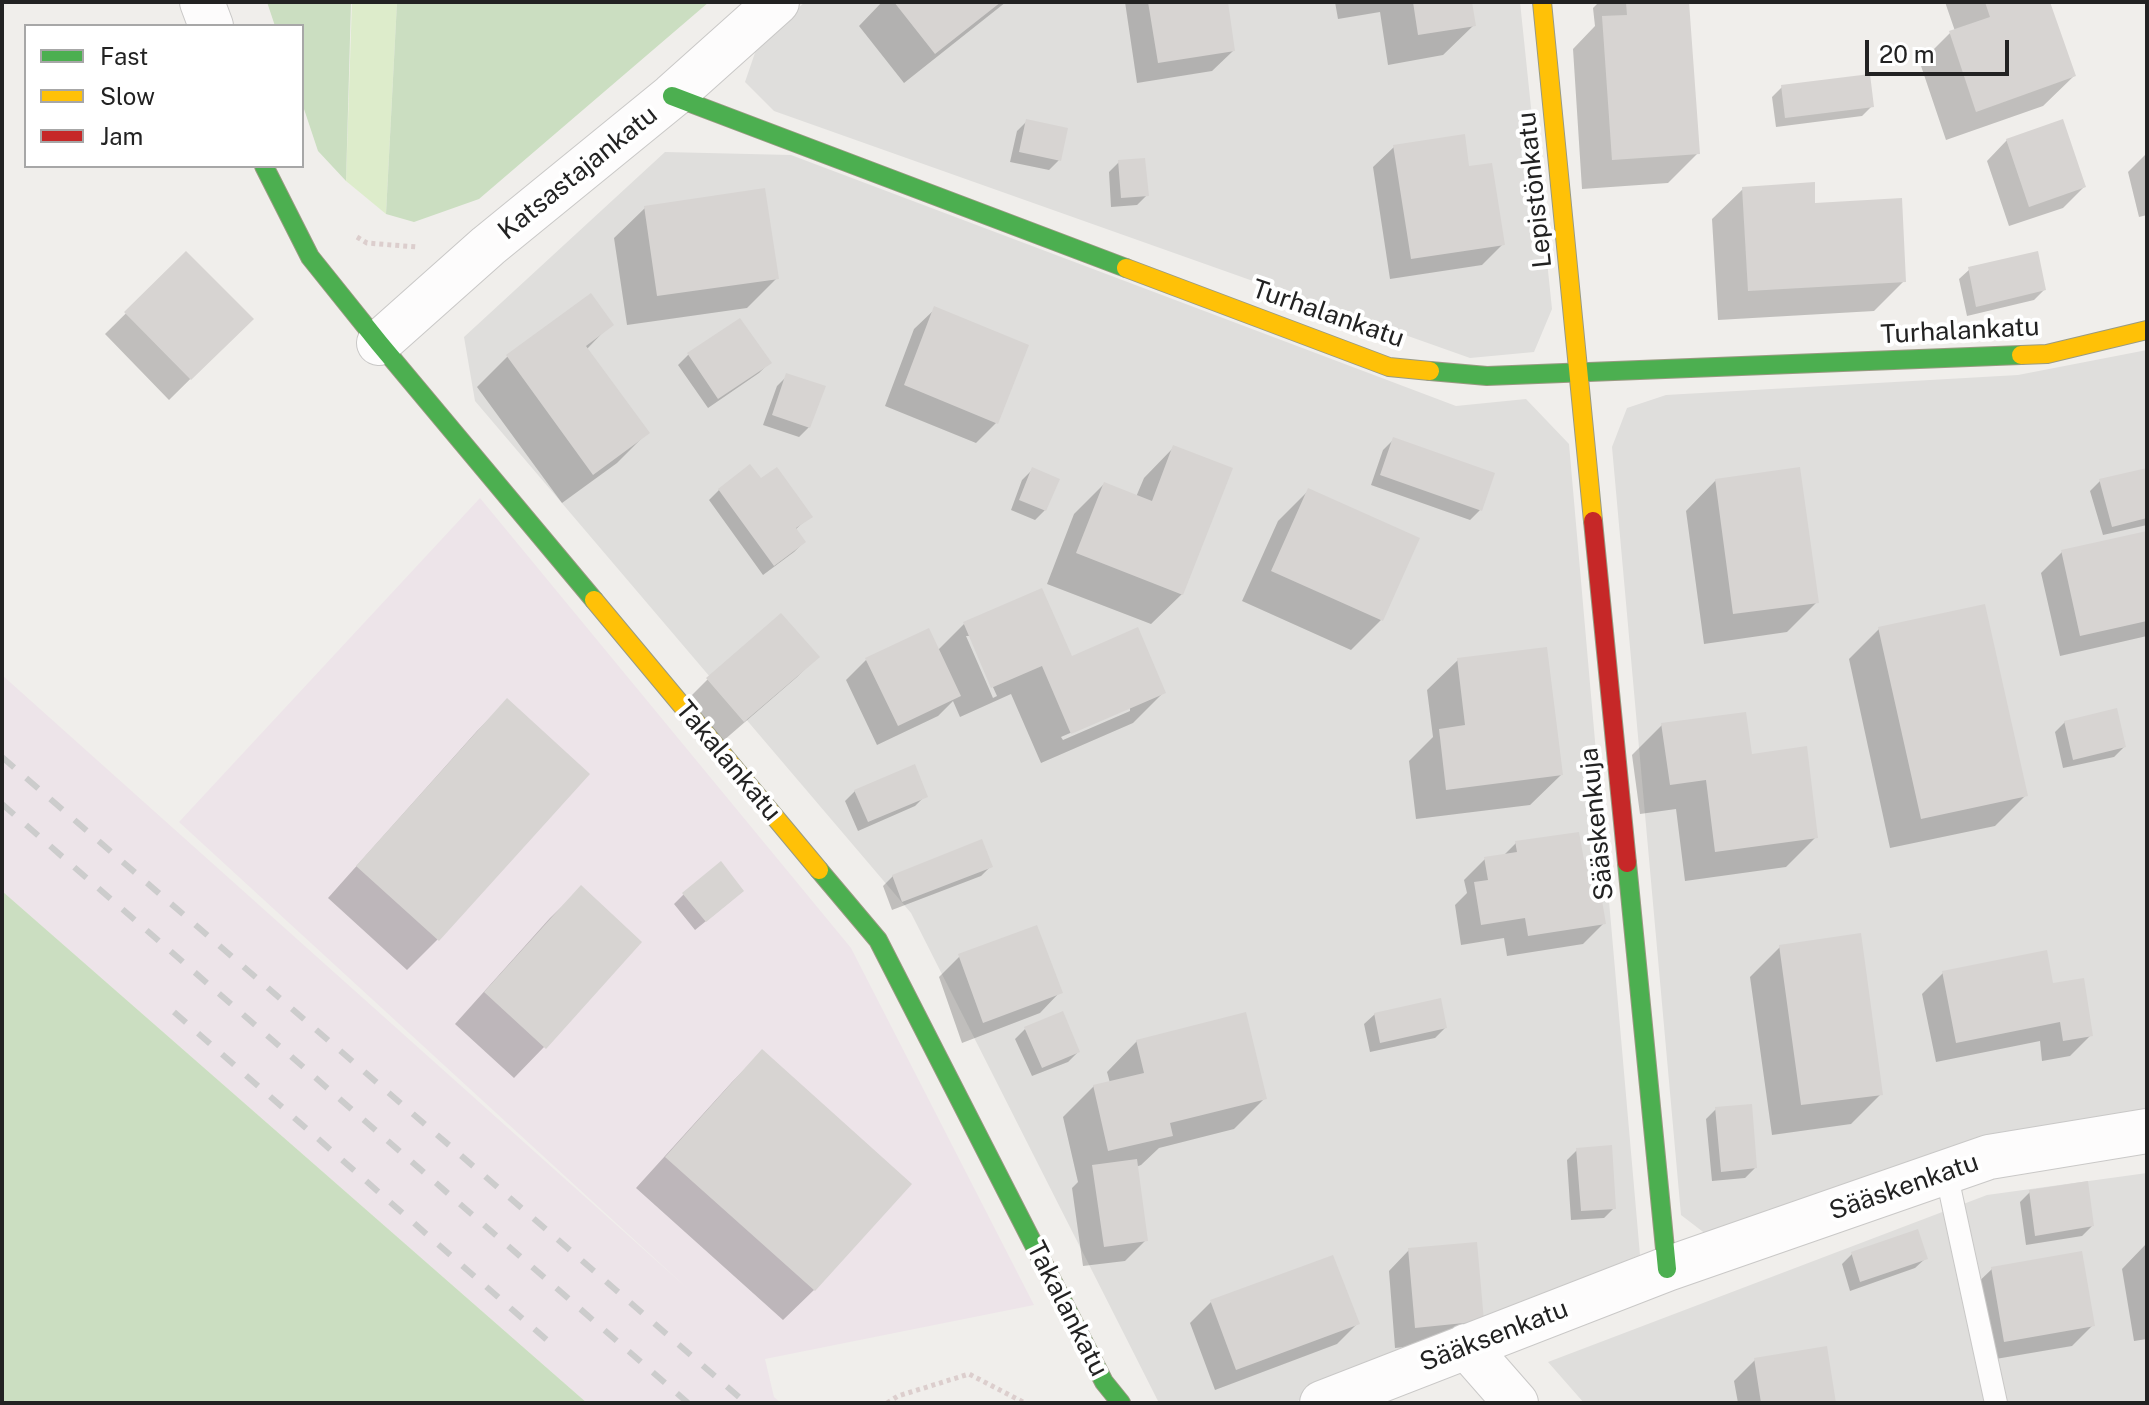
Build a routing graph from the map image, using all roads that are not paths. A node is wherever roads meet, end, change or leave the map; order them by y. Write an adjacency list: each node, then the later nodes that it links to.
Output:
1 (202, 2): 4 (street)
2 (777, 2): 5 (street, Katsastajankatu)
3 (1542, 2): 9 (street, Lepistönkatu)
4 (210, 24)
5 (672, 96): 8 (street, Katsastajankatu); 9 (street, Turhalankatu)
6 (265, 168): 8 (street, Takalankatu)
7 (2147, 330): 9 (street, Turhalankatu)
8 (379, 343): 14 (street, Takalankatu)
9 (1579, 374): 12 (street, Sääskenkuja)
10 (2147, 1131): 11 (street, Sääskenkatu)
11 (1946, 1172): 12 (street, Sääskenkatu); 17 (lane)
12 (1667, 1269): 13 (street, Sääksenkatu)
13 (1466, 1346): 15 (street, Sääksenkatu); 16 (street)
14 (1121, 1403)
15 (1322, 1403)
16 (1516, 1403)
17 (1996, 1403)

